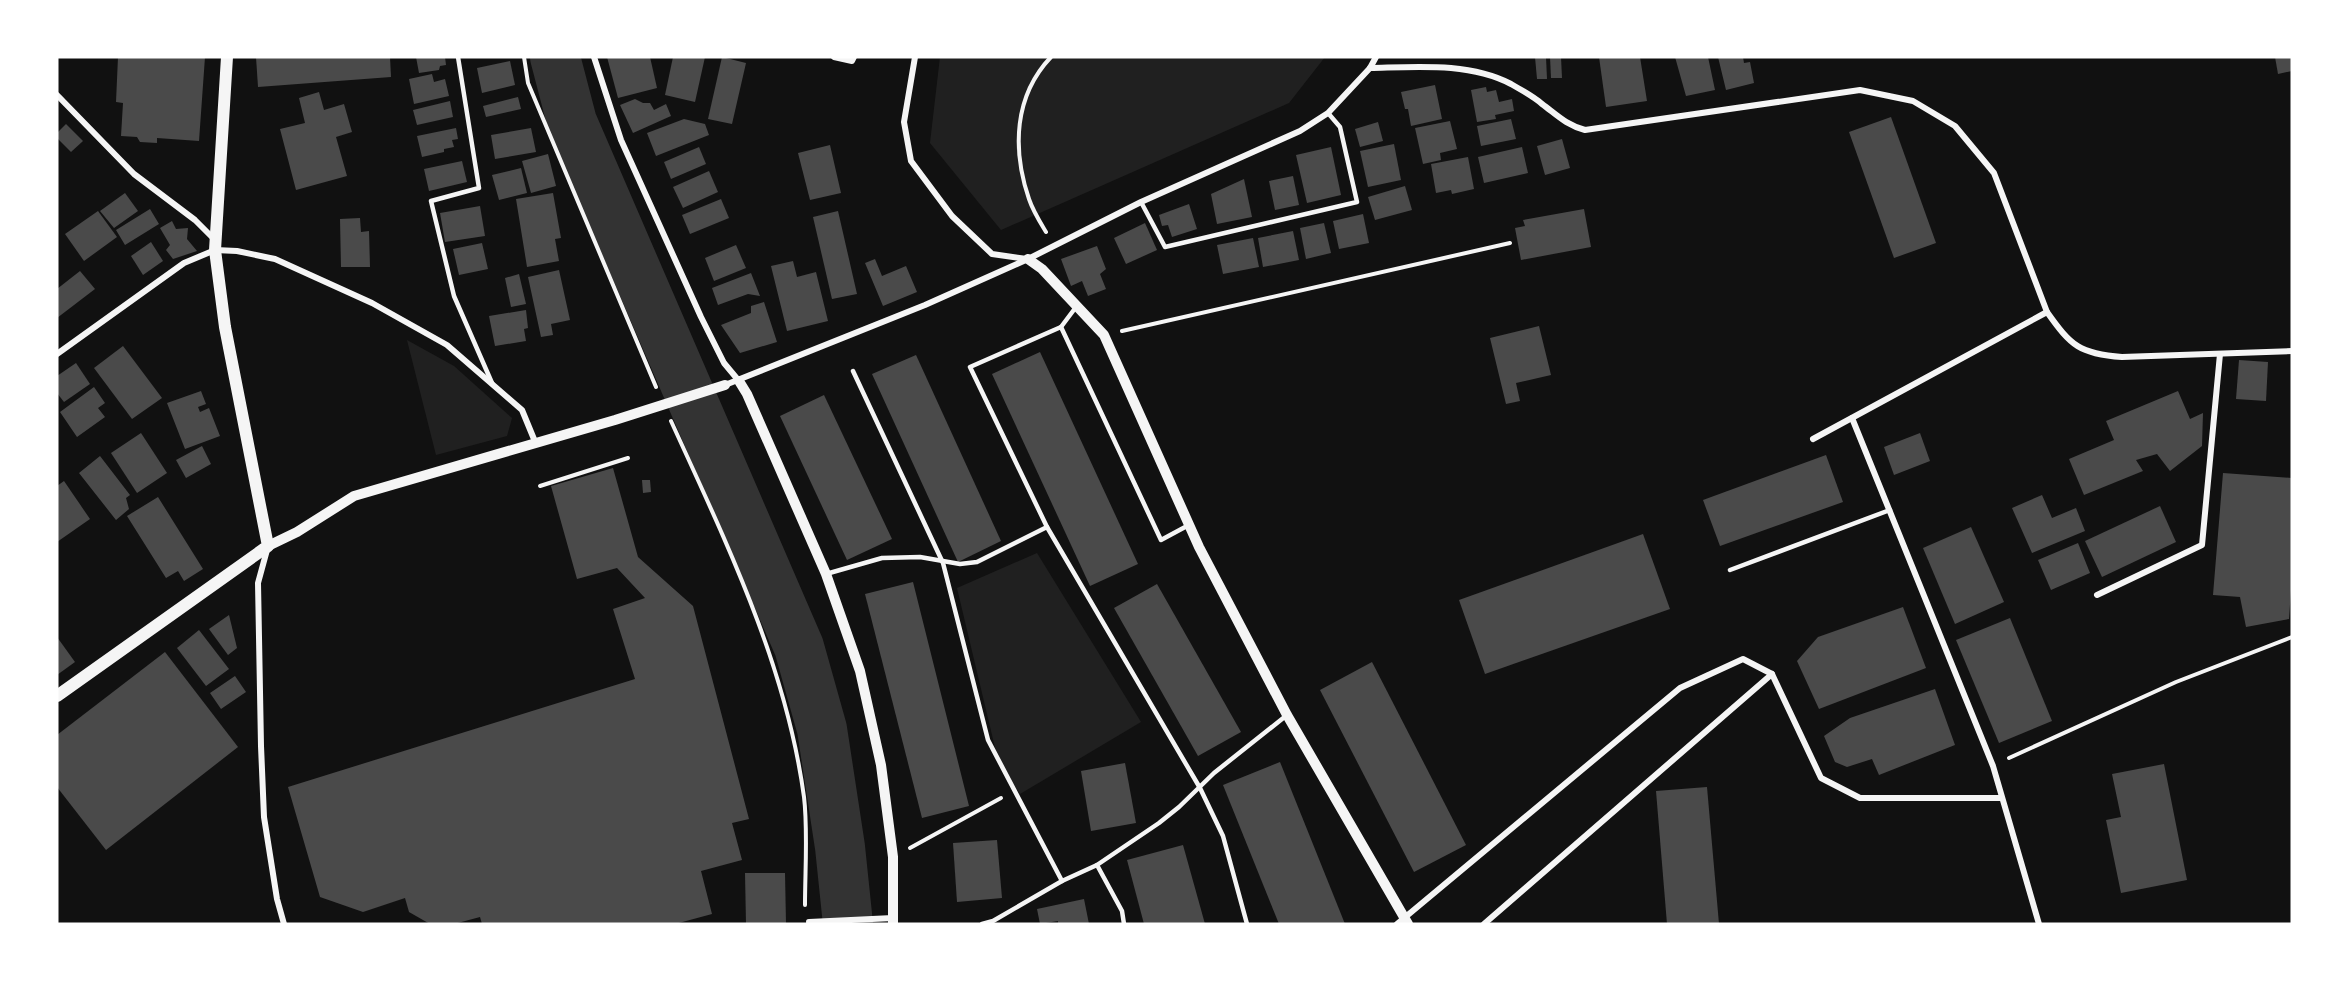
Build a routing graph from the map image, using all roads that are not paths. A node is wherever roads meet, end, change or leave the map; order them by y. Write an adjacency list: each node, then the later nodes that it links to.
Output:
1 (226, 57): 12 (main road)
2 (458, 57): 22 (lane)
3 (594, 57): 21 (street)
4 (834, 57): 5 (street)
5 (854, 57)
6 (915, 57): 13 (street)
7 (1376, 57): 8 (street)
8 (1370, 68): 10 (street); 15 (street)
9 (57, 95): 12 (street)
10 (1328, 114): 11 (street); 11 (lane)
11 (1142, 202): 13 (street)
12 (215, 245): 18 (street); 22 (street); 30 (main road)
13 (1028, 259): 14 (street); 21 (street)
14 (1076, 307): 16 (lane); 28 (street)
15 (2047, 312): 19 (street); 24 (street)
16 (1061, 327): 28 (lane); 29 (lane)
17 (2292, 351): 19 (street)
18 (57, 354)
19 (2220, 354): 34 (street)
20 (853, 371): 31 (lane)
21 (739, 381): 23 (street); 33 (street)
22 (492, 384): 26 (street)
23 (726, 385): 26 (street)
24 (1852, 418): 25 (street); 27 (street)
25 (1813, 439)
26 (536, 444): 30 (street)
27 (1890, 510): 32 (lane); 39 (street)
28 (1188, 525): 37 (street)
29 (1047, 527): 31 (lane); 38 (lane)
30 (268, 546): 36 (main road); 46 (street)
31 (943, 563): 33 (lane); 41 (lane)
32 (1730, 570)
33 (826, 574): 42 (street)
34 (2097, 595)
35 (1772, 674): 39 (street); 45 (street); 50 (street)
36 (57, 696)
37 (1287, 715): 38 (lane); 45 (street)
38 (1200, 788): 40 (lane); 49 (lane)
39 (2000, 798): 51 (street)
40 (1097, 865): 41 (lane); 48 (lane)
41 (1062, 881): 44 (lane)
42 (893, 921): 43 (street)
43 (807, 922)
44 (994, 922): 47 (lane)
45 (1402, 922)
46 (284, 924)
47 (982, 924)
48 (1124, 924)
49 (1247, 924)
50 (1484, 924)
51 (2039, 924)

